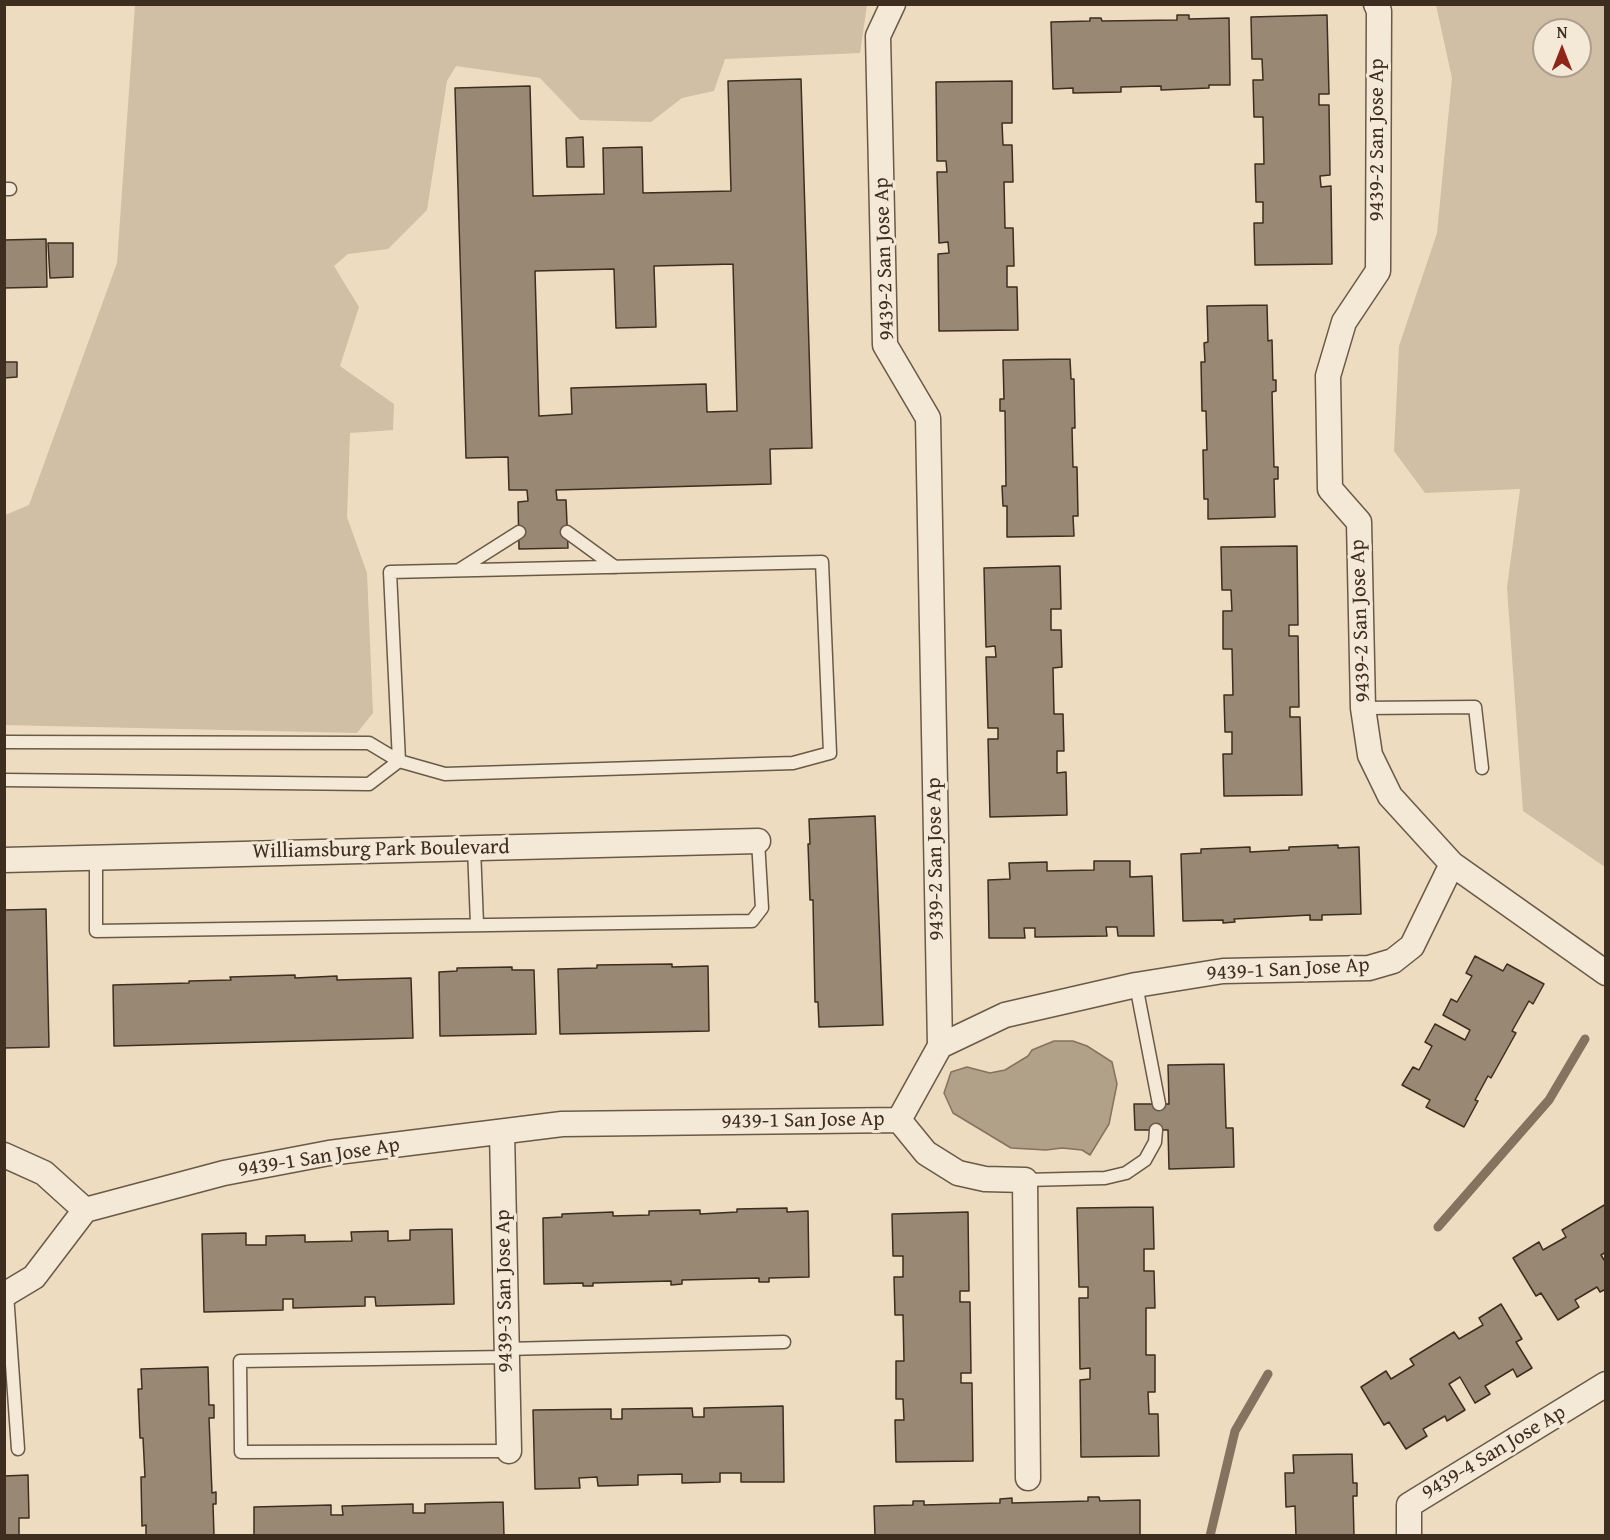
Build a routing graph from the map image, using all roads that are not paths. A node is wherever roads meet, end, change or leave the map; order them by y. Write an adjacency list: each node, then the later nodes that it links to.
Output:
1 (892, 4): 20 (street, 9439-2 San Jose Ap)
2 (1376, 4): 7 (street, 9439-2 San Jose Ap)
3 (519, 532): 6 (lane)
4 (567, 532): 5 (lane)
5 (615, 567): 6 (lane); 9 (lane)
6 (458, 571): 9 (lane)
7 (1363, 708): 10 (lane); 16 (street, 9439-2 San Jose Ap)
8 (4, 742): 9 (lane)
9 (399, 761): 11 (lane)
10 (1482, 768)
11 (4, 780)
12 (758, 841): 13 (street, Williamsburg Park Boulevard); 17 (lane)
13 (474, 848): 14 (street, Williamsburg Park Boulevard); 17 (lane)
14 (96, 857): 15 (street, Williamsburg Park Boulevard); 17 (lane)
15 (4, 860)
16 (1452, 864): 18 (street, 9439-2 San Jose Ap); 19 (street, 9439-1 San Jose Ap)
17 (477, 924)
18 (1605, 973)
19 (1136, 985): 20 (street, 9439-1 San Jose Ap); 21 (lane)
20 (940, 1046): 22 (street, 9439-1 San Jose Ap)
21 (1159, 1104)
22 (899, 1120): 24 (street, 9439-1 San Jose Ap); 26 (street)
23 (1156, 1130): 26 (lane)
24 (501, 1132): 27 (street, 9439-1 San Jose Ap); 30 (street, 9439-3 San Jose Ap)
25 (4, 1155): 27 (street)
26 (1024, 1180): 34 (street)
27 (85, 1210): 28 (street)
28 (6, 1294): 32 (lane)
29 (784, 1342): 30 (lane)
30 (506, 1353): 33 (street, 9439-3 San Jose Ap); 33 (lane)
31 (1605, 1384): 35 (street, 9439-4 San Jose Ap)
32 (18, 1449)
33 (508, 1450)
34 (1028, 1478)
35 (1409, 1536)

